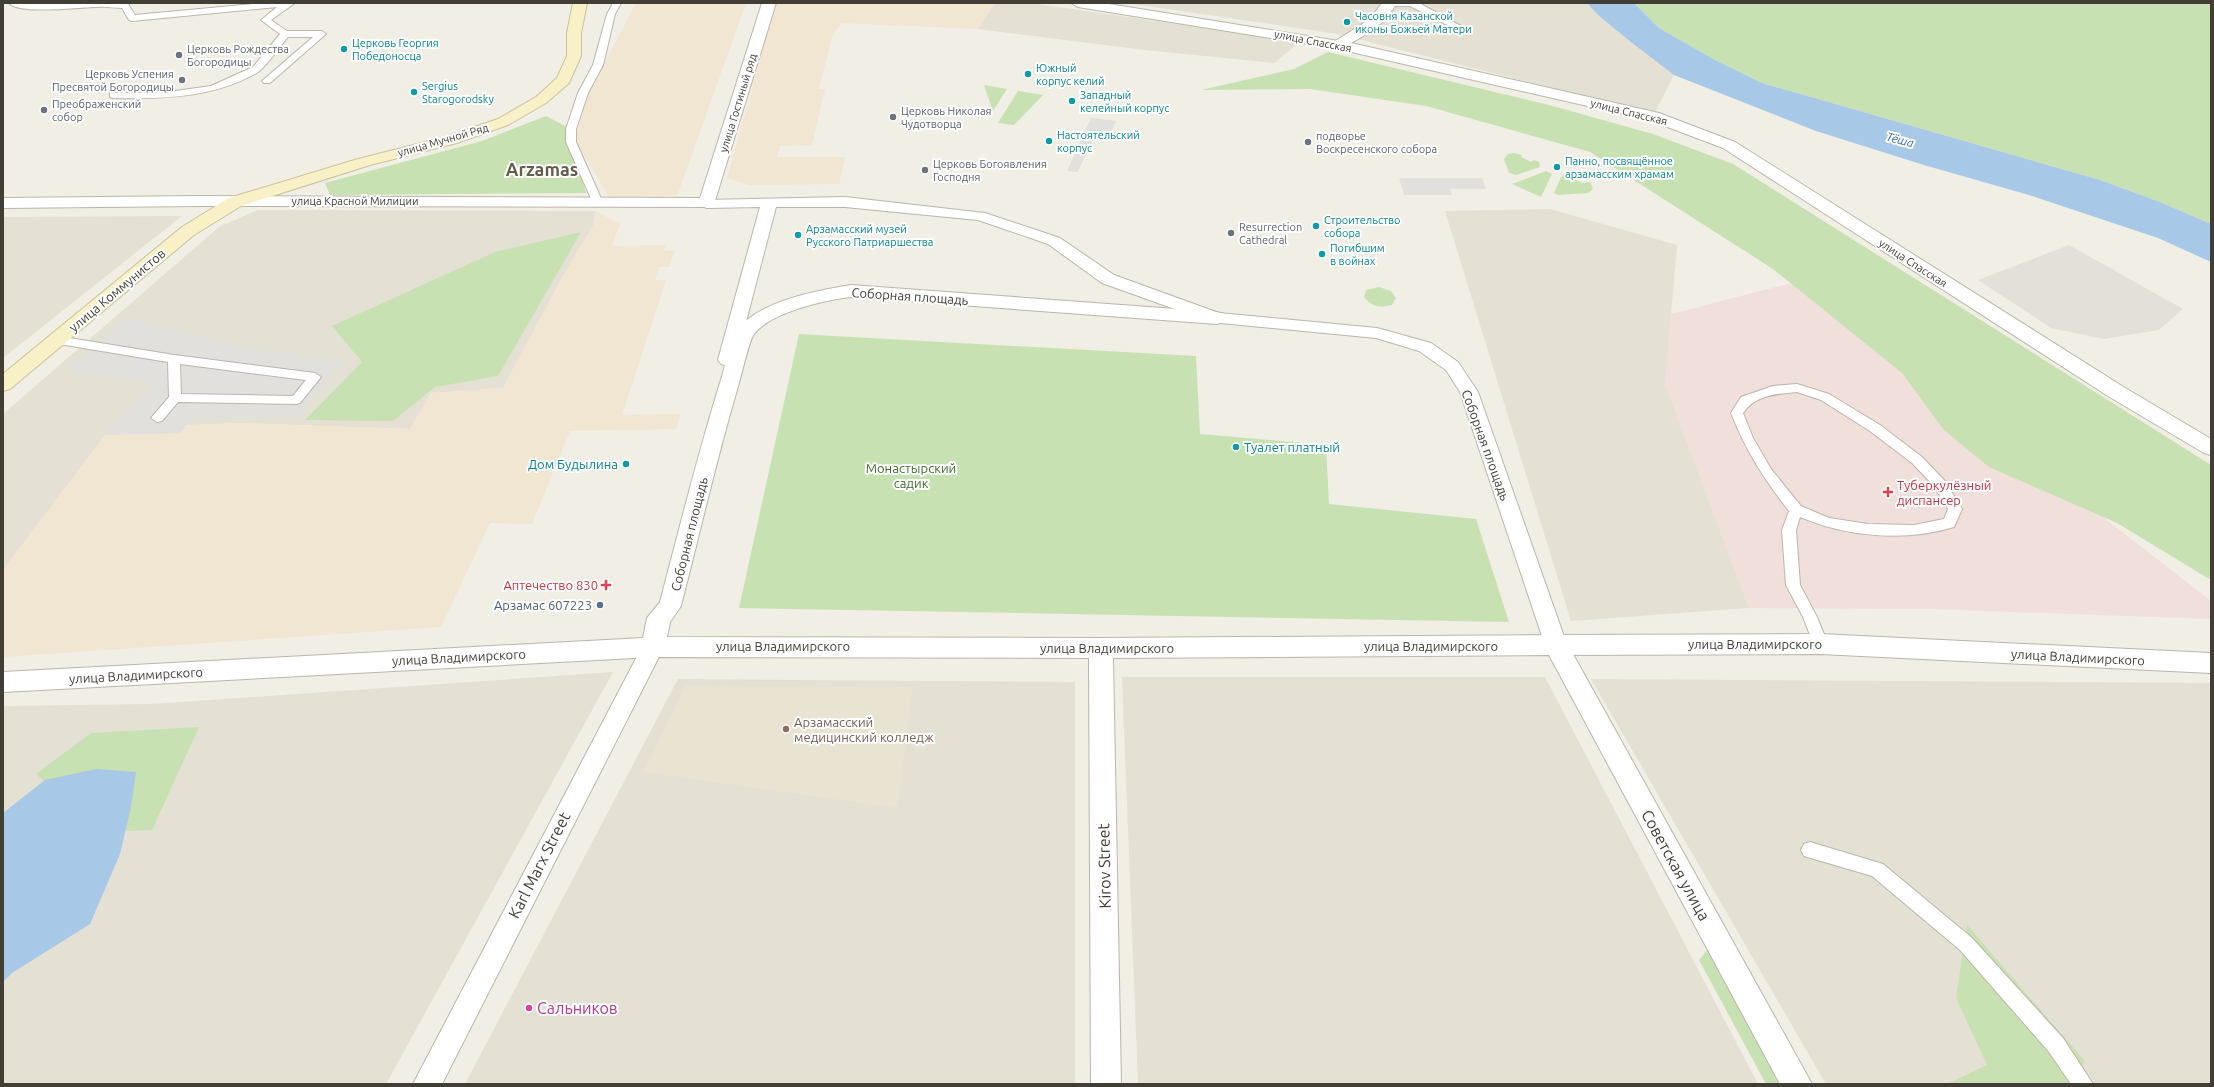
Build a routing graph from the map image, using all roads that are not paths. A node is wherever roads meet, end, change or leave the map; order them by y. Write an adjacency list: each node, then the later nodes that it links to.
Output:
1 (580, 3): 14 (main road, улица Мучной Ряд)
2 (617, 3): 17 (lane)
3 (769, 3): 15 (street, улица Гостиный ряд)
4 (1078, 3): 11 (street, улица Спасская)
5 (1390, 3): 7 (lane); 11 (street)
6 (288, 4): 8 (lane); 10 (lane)
7 (1413, 4): 9 (lane)
8 (12, 5)
9 (1464, 30)
10 (285, 34): 12 (lane); 13 (lane)
11 (1339, 44): 25 (street, улица Спасская)
12 (267, 81)
13 (113, 95)
14 (235, 202): 16 (street, улица Красной Милиции); 17 (street, улица Красной Милиции); 20 (main road, улица Коммунистов)
15 (707, 202): 17 (street, улица Красной Милиции); 18 (street, Соборная площадь)
16 (3, 203)
17 (598, 203)
18 (769, 203): 19 (street, Соборная площадь); 27 (street, Соборная площадь)
19 (1217, 318): 27 (street, Соборная площадь); 29 (street, Соборная площадь)
20 (57, 340): 21 (lane); 22 (main road, улица Коммунистов)
21 (174, 359): 23 (lane); 23 (lane)
22 (3, 384)
23 (175, 398): 24 (lane)
24 (157, 418)
25 (2211, 448)
26 (1796, 510): 26 (lane); 28 (lane)
27 (659, 618): 30 (street, Соборная площадь)
28 (1820, 644): 29 (street, улица Владимирского); 32 (street, улица Владимирского)
29 (1556, 645): 31 (street, улица Владимирского); 37 (street, Советская улица)
30 (652, 646): 31 (street, улица Владимирского); 33 (street, улица Владимирского); 35 (street, Karl Marx Street)
31 (1101, 648): 36 (street, Kirov Street)
32 (2211, 663)
33 (3, 682)
34 (1810, 850): 38 (lane)
35 (427, 1084)
36 (1106, 1084)
37 (1797, 1084)
38 (2082, 1084)

